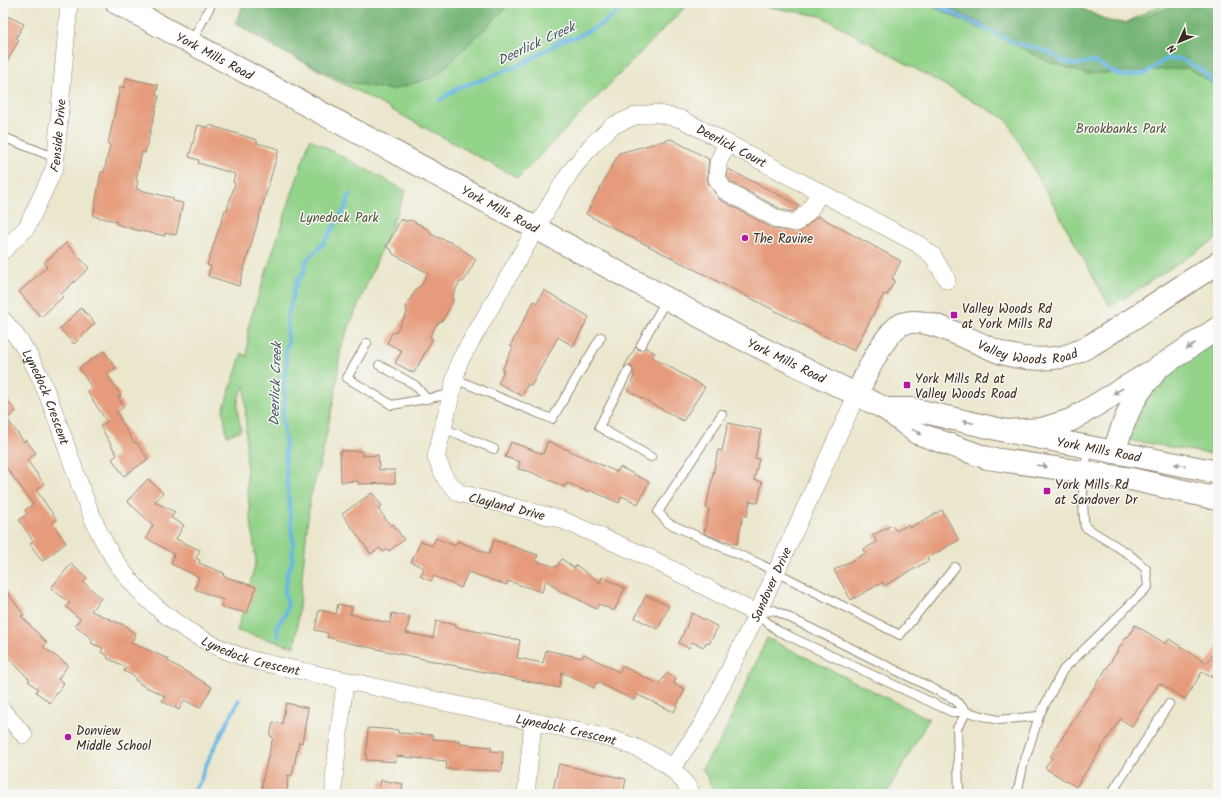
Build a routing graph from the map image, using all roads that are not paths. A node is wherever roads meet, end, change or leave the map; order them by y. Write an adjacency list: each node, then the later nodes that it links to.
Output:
1 (69, 3): 7 (street, Fenside Drive)
2 (117, 3): 4 (main road, York Mills Road)
3 (212, 3): 4 (lane)
4 (191, 43): 9 (main road, York Mills Road)
5 (3, 137): 7 (lane)
6 (727, 143): 8 (street, Deerlick Court); 8 (street); 9 (street, Deerlick Court)
7 (56, 158): 10 (street, Fenside Drive)
8 (820, 192): 12 (street, Deerlick Court)
9 (535, 229): 13 (main road, York Mills Road); 22 (street, Clayland Drive)
10 (3, 252)
11 (1218, 263): 23 (main road, Valley Woods Road)
12 (947, 280)
13 (667, 299): 18 (lane); 23 (main road, York Mills Road)
14 (3, 320): 40 (street, Lynedock Crescent)
15 (1218, 328): 19 (main road, one-way to 19)
16 (601, 337): 22 (lane)
17 (367, 343): 24 (lane)
18 (641, 345)
19 (1164, 364): 28 (main road, one-way to 28); 31 (main road)
20 (379, 365): 24 (lane)
21 (628, 371): 32 (lane)
22 (453, 387): 24 (lane); 27 (street, Clayland Drive)
23 (857, 394): 25 (main road, York Mills Road); 38 (street, Sandover Drive)
24 (427, 399)
25 (886, 409): 28 (main road, York Mills Road, one-way to 25); 33 (main road, York Mills Road, one-way to 33)
26 (722, 414): 38 (lane)
27 (443, 428): 30 (lane); 39 (street, Clayland Drive)
28 (1006, 431): 29 (main road, York Mills Road)
29 (1084, 446): 31 (main road, York Mills Road); 33 (lane)
30 (494, 449)
31 (1114, 452): 34 (main road, York Mills Road, one-way to 31); 35 (main road)
32 (651, 457)
33 (1086, 472): 35 (main road, York Mills Road); 44 (lane)
34 (1218, 472)
35 (1121, 478): 36 (main road, York Mills Road)
36 (1216, 497)
37 (955, 567): 38 (lane)
38 (776, 572): 39 (street, Sandover Drive)
39 (757, 614): 43 (lane); 43 (lane); 47 (street, Sandover Drive)
40 (345, 682): 45 (street, Lynedock Crescent); 48 (street)
41 (1169, 704): 53 (lane)
42 (3, 711): 46 (street)
43 (967, 712): 44 (lane); 51 (lane)
44 (1039, 716): 52 (lane)
45 (533, 722): 47 (street, Lynedock Crescent); 49 (street)
46 (24, 735)
47 (672, 768): 50 (street, Lynedock Crescent)
48 (334, 794)
49 (526, 794)
50 (692, 794)
51 (959, 794)
52 (1017, 794)
53 (1111, 794)

